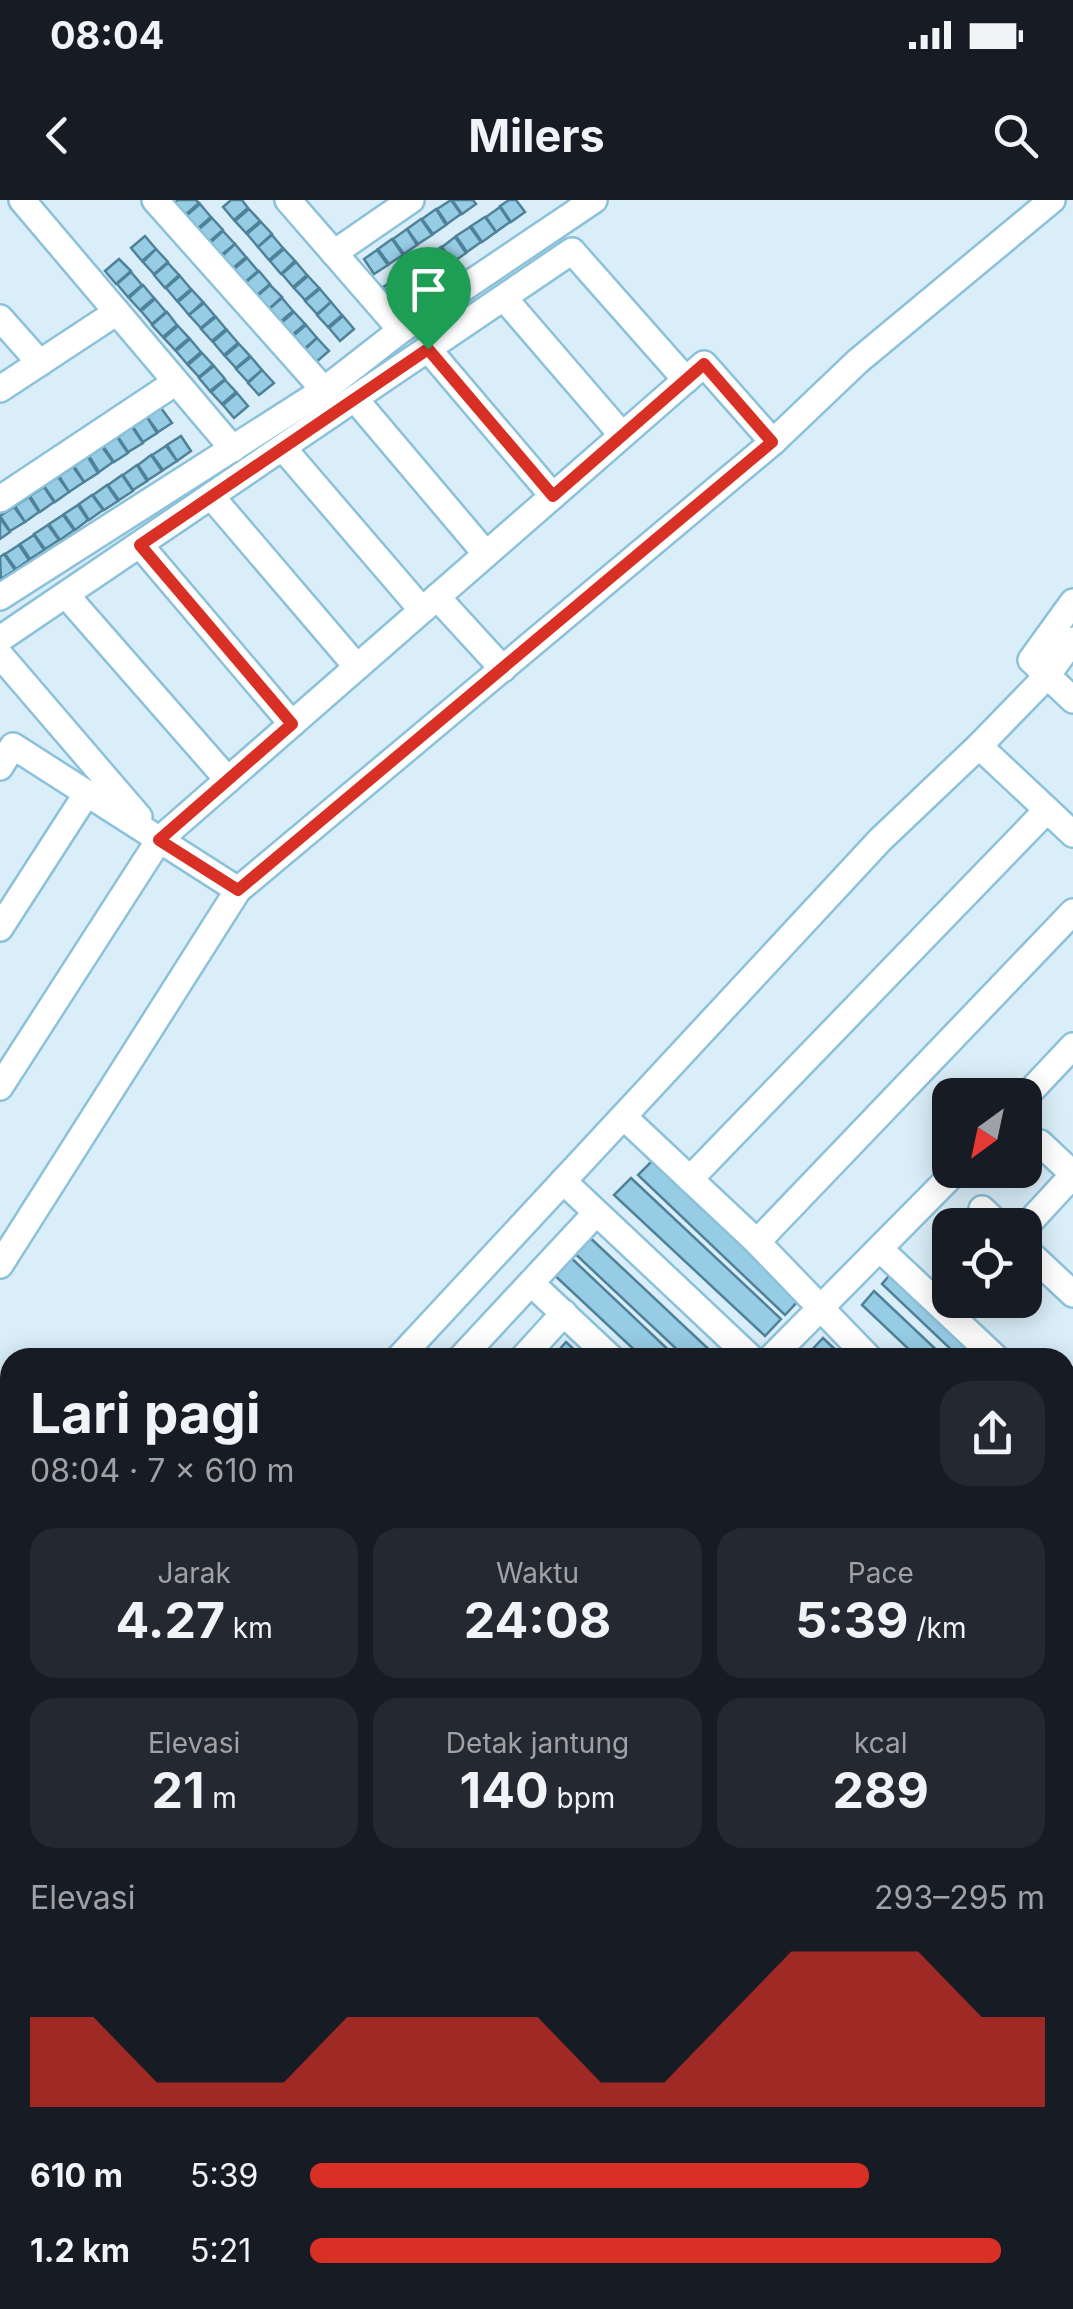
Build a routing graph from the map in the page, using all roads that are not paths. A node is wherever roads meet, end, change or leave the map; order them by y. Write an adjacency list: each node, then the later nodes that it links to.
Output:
1 (22, 200): 10 (street)
2 (154, 200): 18 (street)
3 (288, 200): 8 (street)
4 (411, 200): 8 (street)
5 (594, 200): 12 (street)
6 (1056, 200): 7 (street); 21 (street)
7 (1073, 204)
8 (334, 253): 12 (street)
9 (504, 298): 13 (street); 15 (street); 20 (street)
10 (117, 312): 14 (street); 16 (street)
11 (0, 318): 14 (street)
12 (401, 330): 18 (street)
13 (428, 349): 19 (street); 25 (street)
14 (40, 363): 17 (street)
15 (686, 380): 20 (street); 21 (street)
16 (176, 382): 23 (street); 26 (street)
17 (0, 389)
18 (324, 390): 23 (street)
19 (354, 399): 22 (street); 28 (street)
20 (622, 435): 25 (street)
21 (772, 442): 37 (street)
22 (283, 448): 24 (street); 32 (street)
23 (234, 450): 30 (street)
24 (211, 496): 27 (street); 36 (street)
25 (553, 496): 28 (street)
26 (0, 499)
27 (140, 545): 29 (street); 40 (street)
28 (486, 554): 32 (street)
29 (66, 594): 33 (street); 43 (street)
30 (0, 598)
31 (1073, 602): 38 (street)
32 (430, 604): 36 (street); 37 (street)
33 (0, 640)
34 (1073, 640): 38 (street)
35 (0, 655): 47 (street)
36 (357, 667): 40 (street)
37 (503, 669): 48 (street)
38 (1047, 676): 39 (street); 41 (street)
39 (1073, 700)
40 (292, 724): 43 (street)
41 (978, 746): 45 (street); 54 (street)
42 (0, 767): 44 (street)
43 (228, 780): 47 (street)
44 (86, 793): 47 (street); 50 (street)
45 (1047, 810): 46 (street); 57 (street)
46 (1073, 834)
47 (159, 840): 48 (street); 53 (street)
48 (238, 890): 64 (street)
49 (1073, 912): 62 (street)
50 (0, 928)
51 (1067, 1063): 52 (street)
52 (1042, 1083)
53 (0, 1087)
54 (624, 1117): 57 (street); 58 (street)
55 (1042, 1145): 56 (street)
56 (1073, 1175): 60 (street)
57 (690, 1178): 62 (street)
58 (562, 1181): 61 (street); 70 (street)
59 (940, 1188): 63 (street)
60 (1042, 1209)
61 (596, 1212): 66 (street); 74 (street)
62 (758, 1242): 68 (street)
63 (882, 1251): 68 (street); 77 (street)
64 (0, 1265)
65 (1042, 1265): 67 (street)
66 (531, 1282): 69 (street); 71 (street)
67 (1073, 1294)
68 (821, 1310): 75 (street); 76 (street)
69 (564, 1313): 72 (street); 73 (street)
70 (408, 1348)
71 (470, 1348)
72 (532, 1348)
73 (601, 1348)
74 (741, 1348)
75 (781, 1348)
76 (859, 1348)
77 (985, 1348)

